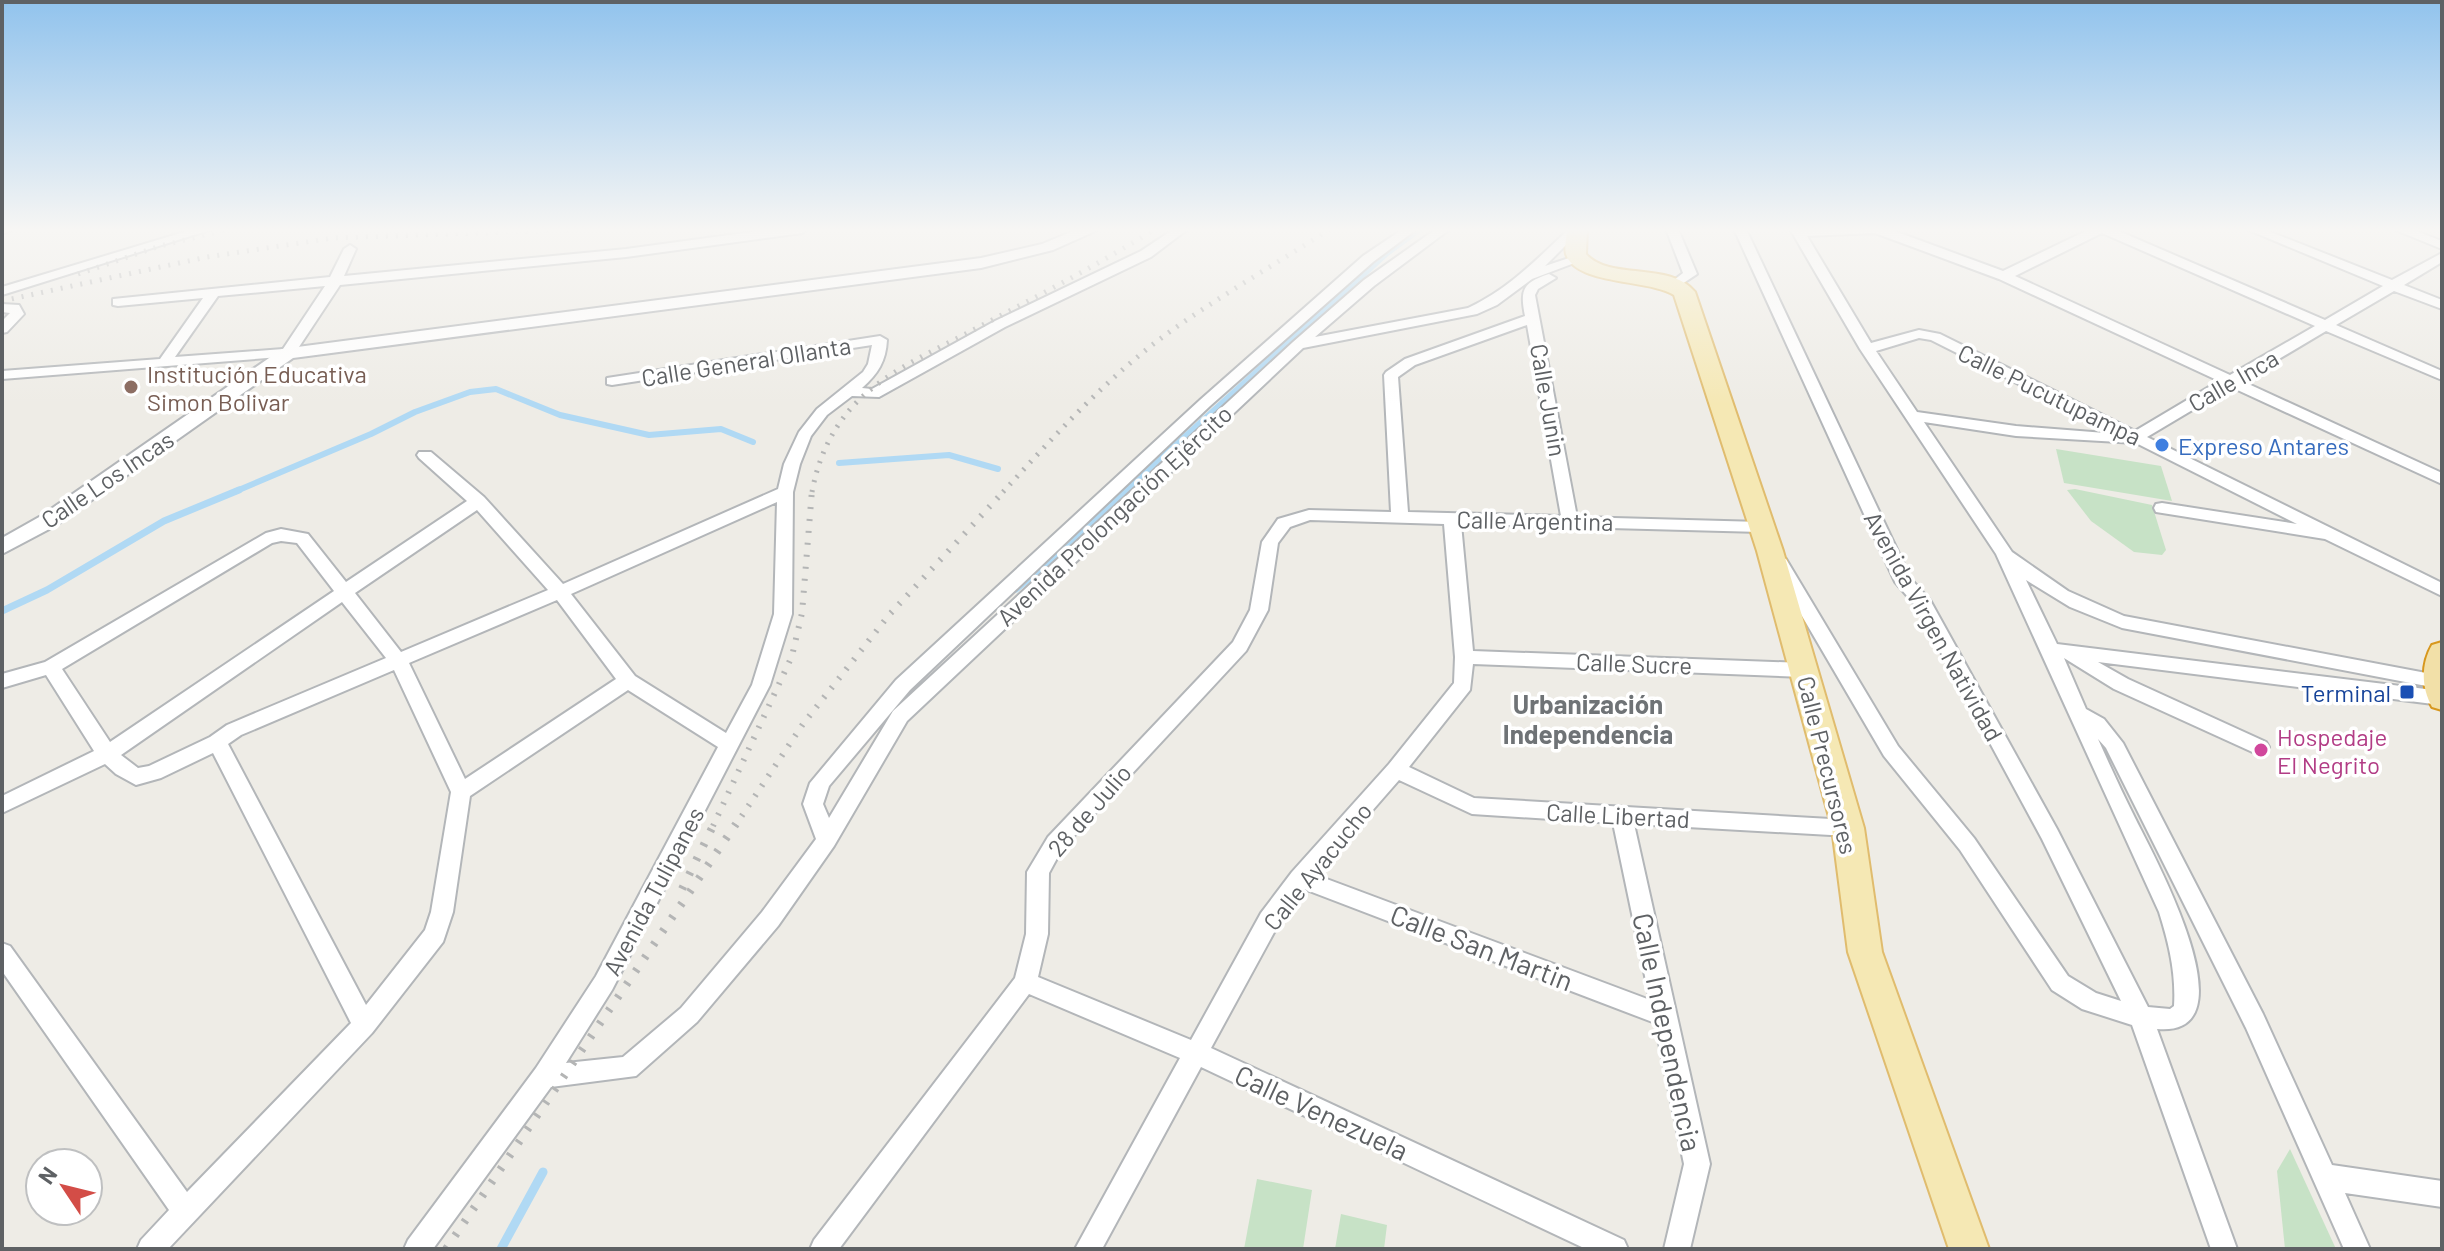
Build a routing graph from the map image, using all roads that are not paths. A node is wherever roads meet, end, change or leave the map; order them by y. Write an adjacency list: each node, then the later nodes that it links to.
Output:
1 (261, 287): 16 (street)
2 (331, 287): 26 (street)
3 (793, 287): 26 (street)
4 (1076, 287): 32 (street)
5 (1336, 287): 69 (street, Avenida Prolongación Ejército)
6 (1364, 287): 24 (street, Avenida Prolongación Ejército)
7 (1512, 287): 24 (street)
8 (1532, 287): 20 (street, Calle Junin)
9 (1679, 287): 45 (main road, Calle Precursores)
10 (1767, 287): 74 (street, Avenida Virgen Natividad)
11 (1830, 287): 25 (street)
12 (2029, 287): 31 (street)
13 (2236, 287): 21 (street)
14 (2391, 287): 21 (street, Calle Inca)
15 (2397, 287): 18 (street)
16 (214, 292): 17 (street); 27 (street)
17 (118, 302)
18 (2442, 305)
19 (2, 308): 22 (street)
20 (1534, 318): 41 (street); 43 (street, Calle Junin)
21 (2325, 326): 29 (street); 31 (street, Calle Inca)
22 (2, 329)
23 (880, 340): 30 (street, Calle General Ollanta); 32 (street, Avenida Tulipanes)
24 (1297, 346): 69 (street, Avenida Prolongación Ejército)
25 (1867, 349): 33 (street); 34 (street, Calle Pucutupampa)
26 (288, 353): 27 (street); 46 (street, Calle Los Incas)
27 (163, 364): 28 (street)
28 (2, 375)
29 (2442, 376)
30 (612, 381)
31 (2231, 381): 34 (street, Calle Inca); 36 (street)
32 (849, 391): 37 (street, Avenida Tulipanes)
33 (1913, 416): 34 (street); 47 (street)
34 (2133, 438): 44 (street, Calle Pucutupampa)
35 (425, 455): 38 (street)
36 (2442, 479)
37 (785, 492): 50 (street); 61 (street, Avenida Tulipanes)
38 (478, 501): 49 (street); 50 (street)
39 (2162, 508): 44 (street)
40 (1309, 515): 41 (street, Calle Argentina); 72 (street, 28 de Julio)
41 (1400, 516): 42 (street, Calle Argentina)
42 (1452, 518): 43 (street, Calle Argentina); 52 (street, Calle Ayacucho)
43 (1570, 521): 45 (street, Calle Argentina)
44 (2341, 537): 48 (street, Calle Pucutupampa)
45 (1766, 539): 55 (main road, Calle Precursores); 74 (street)
46 (2, 547)
47 (2004, 553): 51 (street); 56 (street)
48 (2442, 590)
49 (347, 592): 53 (street); 54 (street); 63 (street)
50 (560, 592): 53 (street); 58 (street)
51 (2057, 651): 56 (street); 59 (street); 62 (street)
52 (1464, 657): 55 (street, Calle Sucre); 64 (street, Calle Ayacucho)
53 (399, 662): 60 (street); 65 (street)
54 (51, 667): 57 (street); 63 (street)
55 (1803, 670): 68 (main road, Calle Precursores)
56 (2440, 678)
57 (2, 681)
58 (628, 681): 61 (street); 65 (street)
59 (2078, 714): 74 (street); 78 (street)
60 (217, 742): 63 (street); 75 (street)
61 (730, 745): 77 (street, Avenida Tulipanes)
62 (2259, 747)
63 (107, 754): 66 (street)
64 (1396, 770): 67 (street, Calle Libertad); 70 (street, Calle Ayacucho)
65 (461, 792): 75 (street)
66 (2, 805)
67 (1622, 815): 68 (street, Calle Libertad); 73 (street, Calle Independencia)
68 (1848, 828): 87 (main road, Calle Precursores)
69 (827, 840): 77 (street, Avenida Prolongación Ejército)
70 (1300, 878): 73 (street, Calle San Martin); 76 (street, Calle Ayacucho)
71 (2, 953): 80 (street)
72 (1025, 982): 76 (street, Calle Venezuela); 83 (street, 28 de Julio)
73 (1665, 1016): 86 (street, Calle Independencia)
74 (2141, 1017): 88 (street, Avenida Virgen Natividad)
75 (364, 1025): 80 (street)
76 (1196, 1053): 84 (street, Calle Ayacucho); 85 (street, Calle Venezuela)
77 (544, 1076): 82 (street, Avenida Tulipanes)
78 (2325, 1177): 79 (street); 89 (street)
79 (2442, 1194)
80 (185, 1211): 81 (street)
81 (150, 1249)
82 (417, 1249)
83 (823, 1249)
84 (1088, 1249)
85 (1615, 1249)
86 (1677, 1249)
87 (1969, 1249)
88 (2224, 1249)
89 (2357, 1249)

